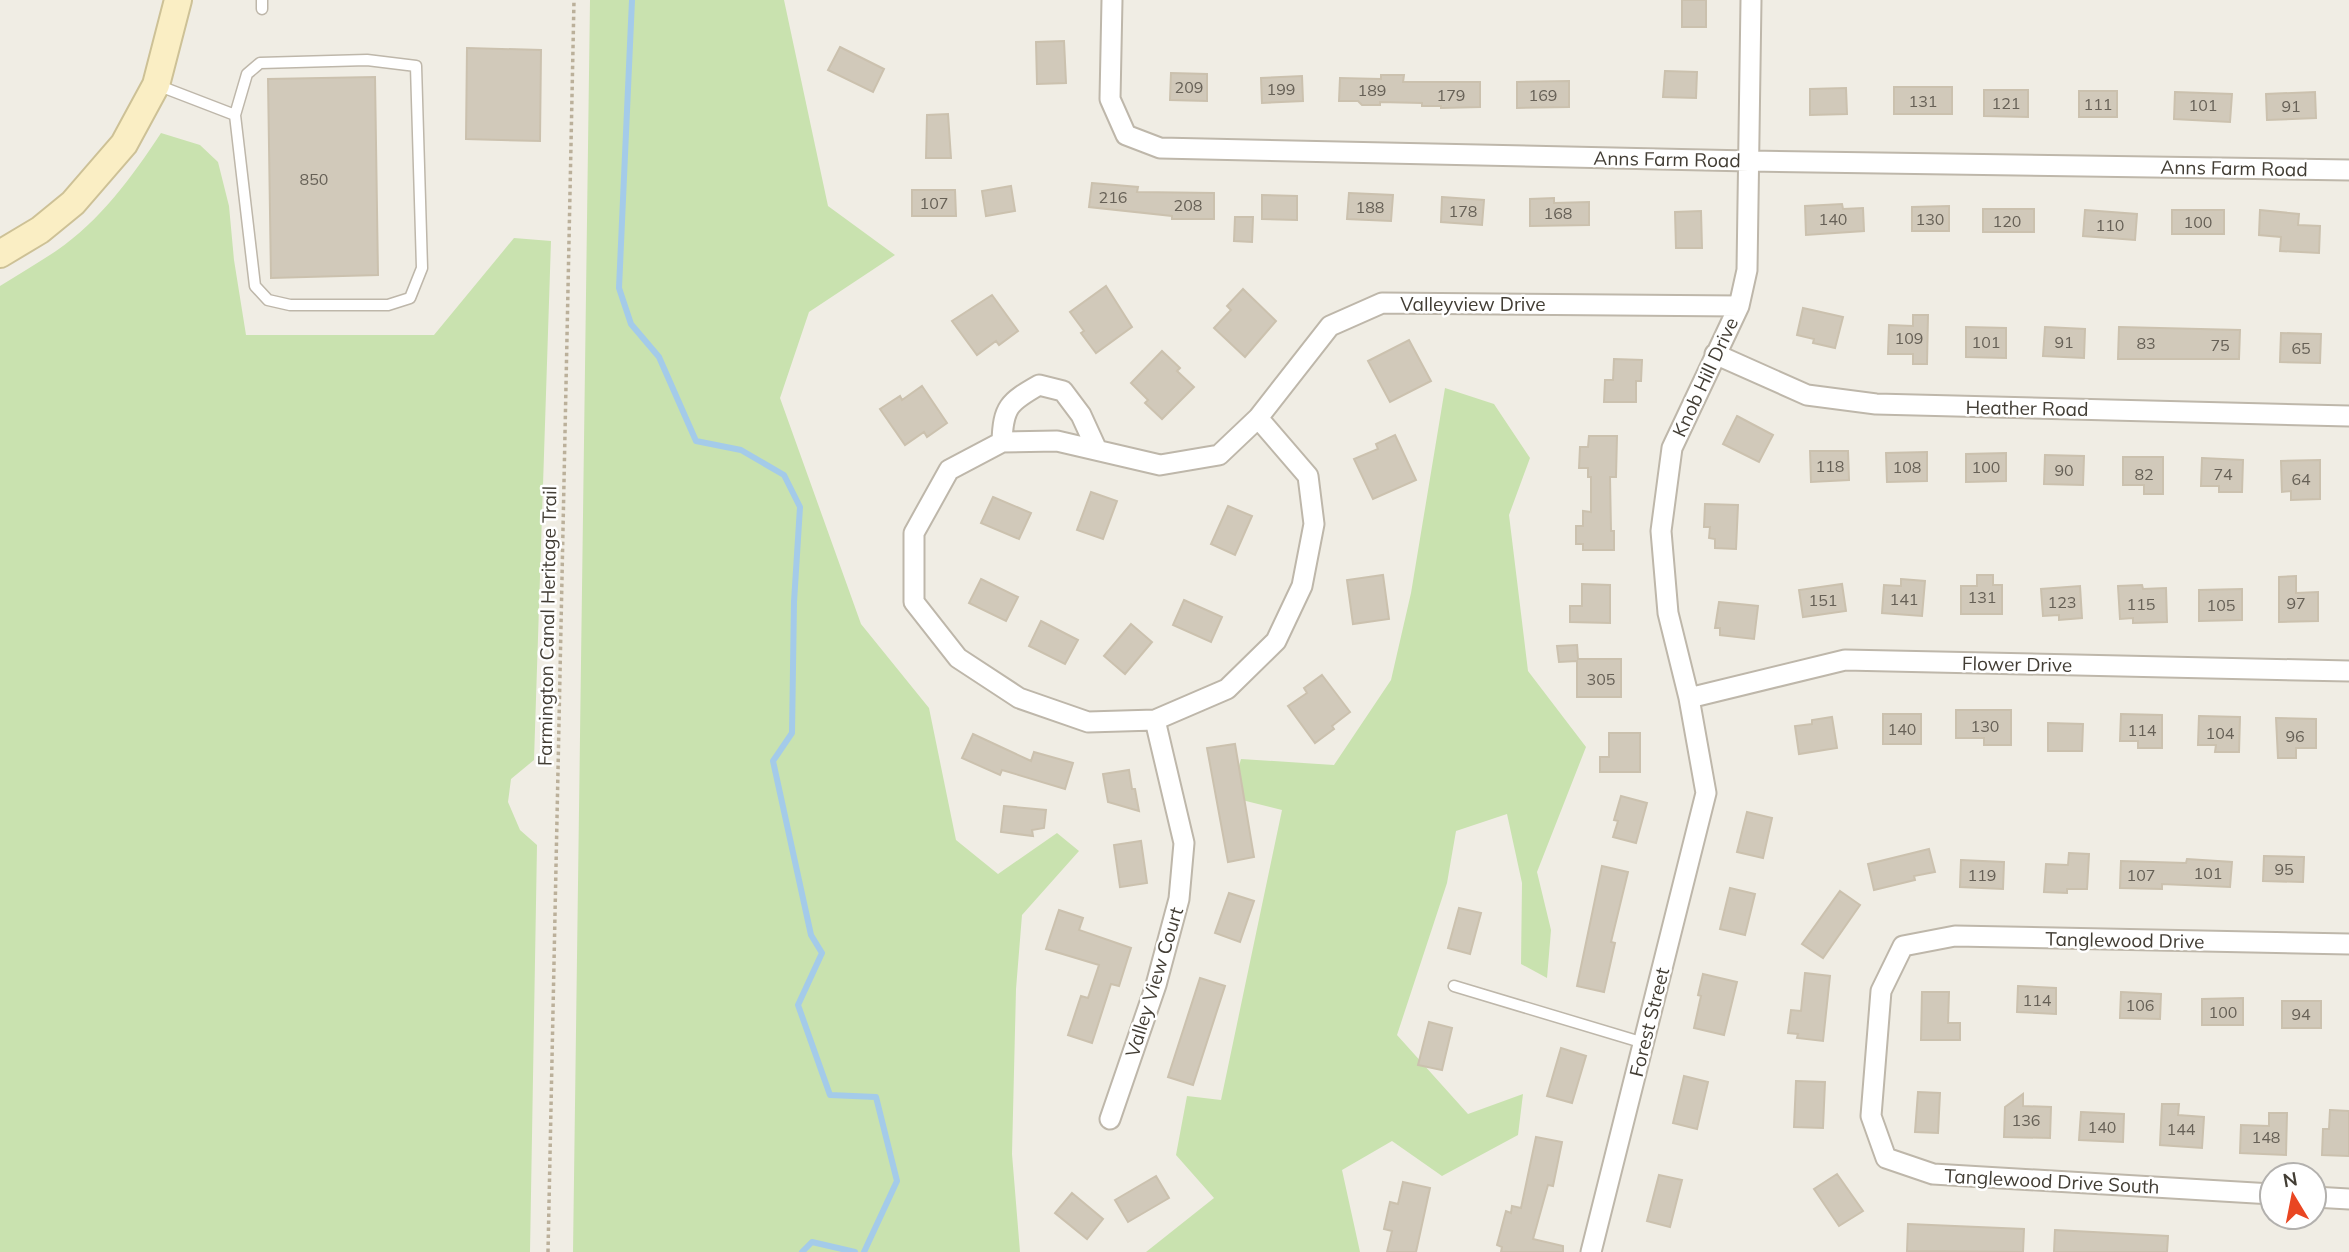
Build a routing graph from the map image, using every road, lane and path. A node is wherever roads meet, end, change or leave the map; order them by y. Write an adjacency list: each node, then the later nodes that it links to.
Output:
1 (178, 0): 5 (main road)
2 (574, 0): 28 (path, Farmington Canal Heritage Trail)
3 (1112, 0): 7 (street, Anns Farm Road)
4 (1751, 0): 7 (street, Knob Hill Drive)
5 (156, 85): 6 (lane); 9 (main road)
6 (235, 115): 6 (lane)
7 (1749, 161): 8 (street, Anns Farm Road); 10 (street, Knob Hill Drive)
8 (2349, 170)
9 (0, 254)
10 (1739, 306): 11 (street, Knob Hill Drive); 13 (street, Valleyview Drive)
11 (1715, 354): 12 (street, Heather Road); 17 (street, Knob Hill Drive)
12 (2349, 416)
13 (1258, 418): 15 (street, Valleyview Drive); 18 (street, Valleyview Drive)
14 (1002, 442): 15 (street, Valleyview Drive); 15 (street); 18 (street, Valleyview Drive)
15 (1097, 450)
16 (2349, 671): 17 (street, Flower Drive)
17 (1689, 698): 19 (street, Knob Hill Drive)
18 (1155, 720): 24 (street, Valley View Court)
19 (1706, 793): 23 (street, Forest Street)
20 (2349, 944): 21 (street, Tanglewood Drive)
21 (1903, 946): 25 (street, Tanglewood Drive South)
22 (1454, 986): 23 (lane)
23 (1644, 1043): 29 (street, Forest Street)
24 (1110, 1119)
25 (2258, 1193)
26 (2328, 1198): 27 (street)
27 (2349, 1199)
28 (548, 1252)
29 (1591, 1252)

